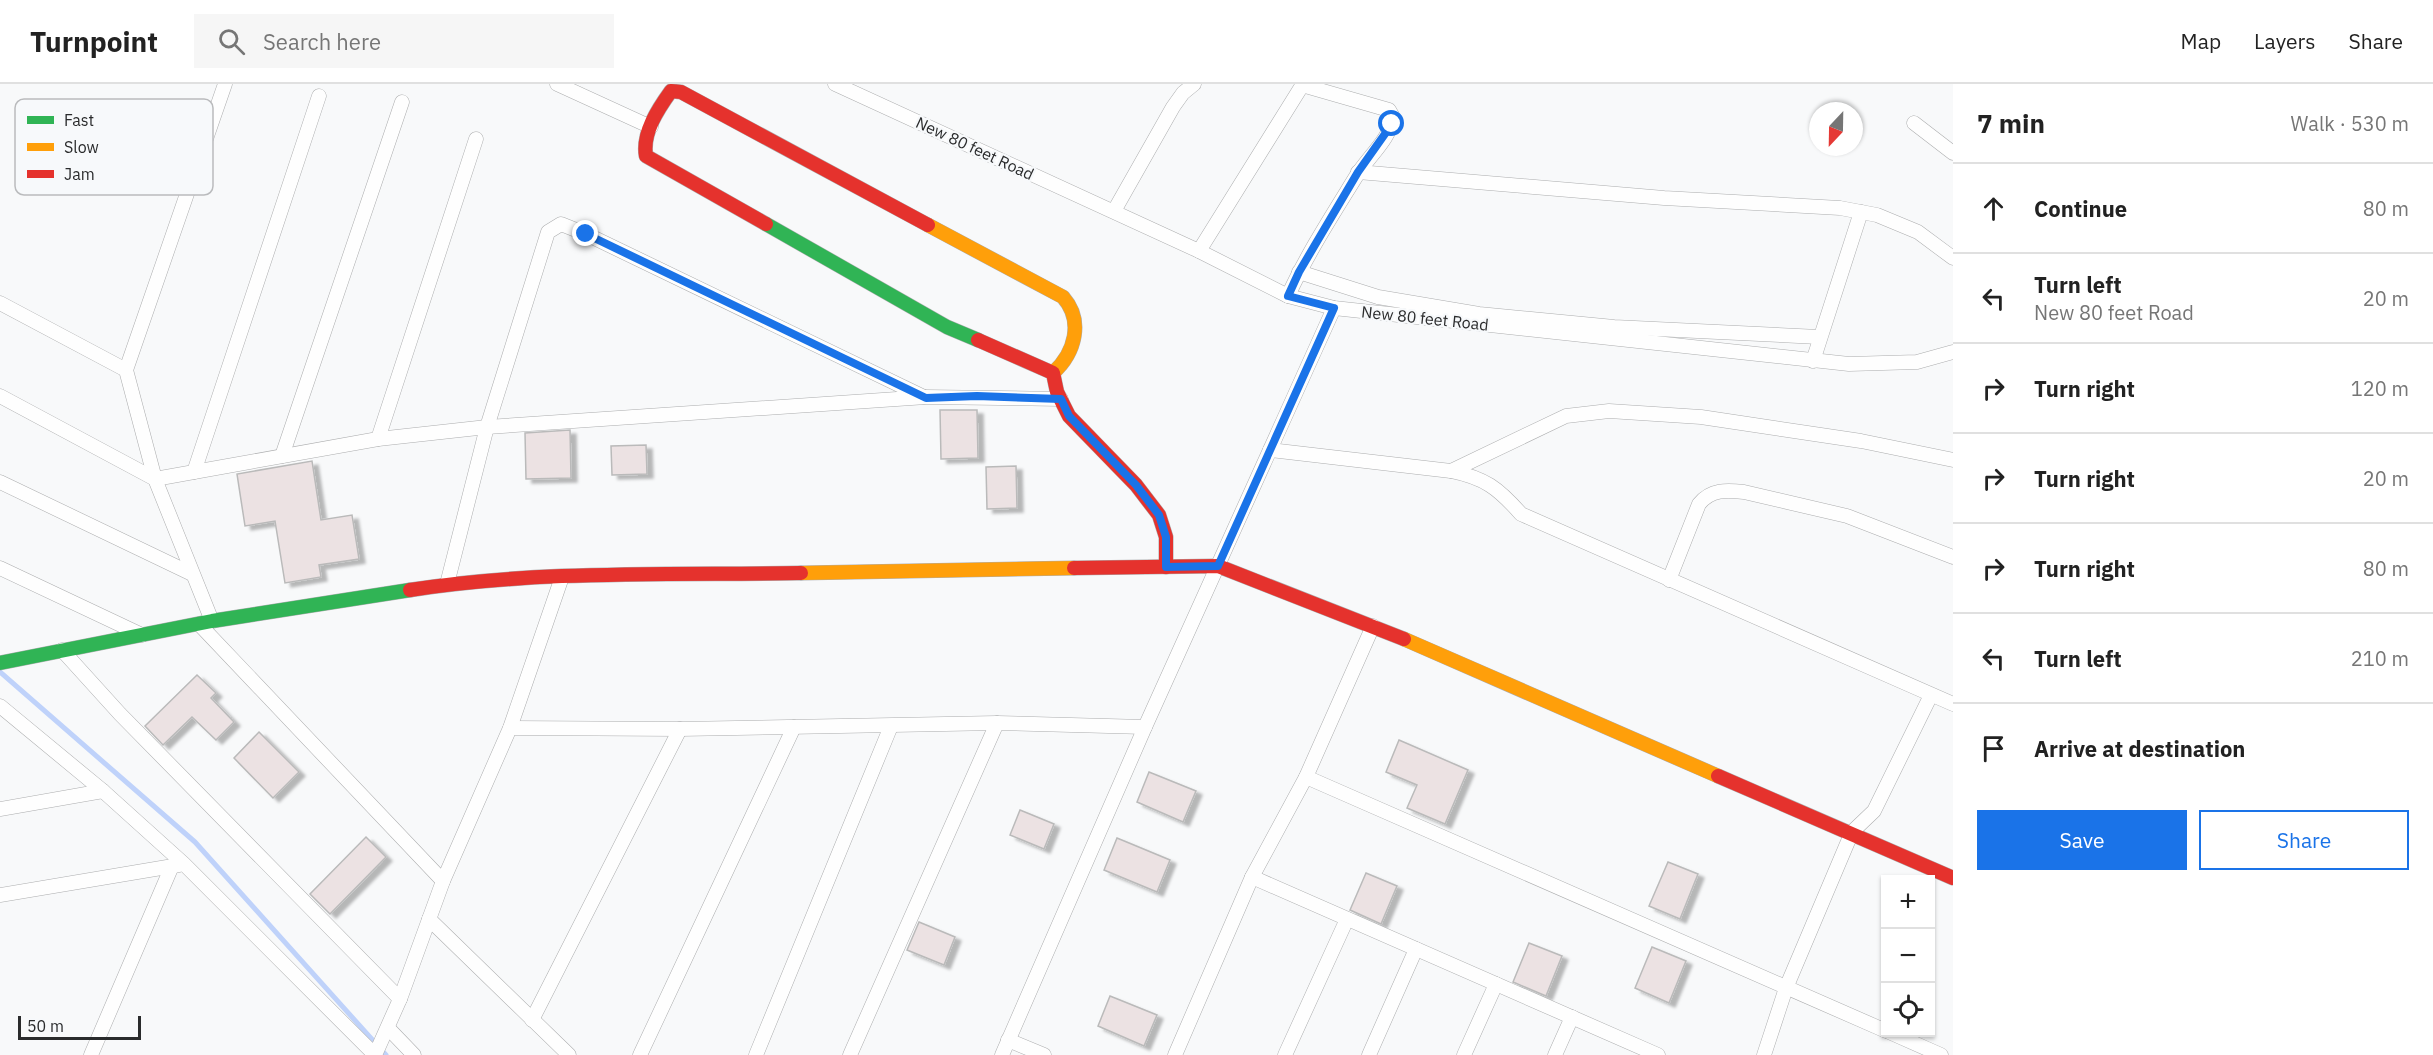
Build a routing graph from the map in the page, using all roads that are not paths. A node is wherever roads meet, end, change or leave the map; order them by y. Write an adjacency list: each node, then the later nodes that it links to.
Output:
1 (558, 84): 10 (street)
2 (835, 84): 15 (street, New 80 feet Road)
3 (1194, 84): 15 (street)
4 (1303, 84): 13 (street); 17 (street)
5 (223, 85): 8 (street)
6 (319, 96): 37 (street)
7 (402, 102): 34 (street)
8 (213, 114)
9 (1914, 123): 12 (street)
10 (651, 127): 27 (street); 27 (street)
11 (476, 139): 32 (street)
12 (1953, 153)
13 (1358, 172): 16 (street); 19 (street)
14 (186, 195): 26 (street)
15 (1114, 211): 17 (street, New 80 feet Road)
16 (1862, 212): 18 (street); 23 (street)
17 (1199, 251): 20 (street, New 80 feet Road)
18 (1953, 258)
19 (1299, 272): 20 (street); 23 (street)
20 (1288, 296): 22 (street, New 80 feet Road)
21 (0, 303): 26 (street)
22 (1334, 308): 25 (street, New 80 feet Road); 33 (street)
23 (1819, 337): 25 (street)
24 (1953, 352): 25 (street, New 80 feet Road)
25 (1813, 361)
26 (126, 370): 38 (street)
27 (1053, 373): 30 (street)
28 (0, 396): 38 (street)
29 (926, 398): 30 (street); 31 (street); 31 (street)
30 (1061, 399): 42 (street)
31 (487, 427): 32 (street); 47 (street)
32 (378, 439): 34 (street)
33 (1270, 450): 36 (street); 41 (street)
34 (282, 456): 37 (street)
35 (1953, 460): 36 (street)
36 (1451, 471): 46 (street)
37 (194, 472): 38 (street)
38 (154, 479): 44 (street)
39 (0, 482): 44 (street)
40 (1953, 557): 46 (street)
41 (1218, 566): 42 (street); 49 (street); 59 (street)
42 (1166, 567): 45 (street)
43 (0, 568): 50 (street)
44 (192, 574): 48 (street)
45 (562, 577): 47 (street); 60 (street)
46 (1669, 580): 53 (street)
47 (447, 584): 48 (street)
48 (206, 622): 50 (street); 69 (street)
49 (1373, 626): 62 (street); 65 (street)
50 (142, 635): 51 (street)
51 (62, 650): 52 (street); 76 (street)
52 (0, 663)
53 (1931, 695): 54 (street); 65 (street)
54 (1953, 704)
55 (0, 706): 63 (street)
56 (997, 723): 57 (street); 59 (street); 89 (street)
57 (891, 726): 58 (street); 88 (street)
58 (795, 727): 61 (street); 87 (street)
59 (1145, 727): 82 (street)
60 (510, 728): 61 (street); 69 (street)
61 (680, 729): 78 (street)
62 (1306, 777): 67 (street); 75 (street)
63 (103, 791): 64 (street); 66 (street)
64 (0, 809)
65 (1852, 832): 68 (street); 75 (street)
66 (178, 865): 70 (street); 79 (street); 84 (street)
67 (1252, 877): 72 (street); 92 (street)
68 (1953, 878)
69 (443, 881): 71 (street)
70 (0, 895)
71 (429, 919): 76 (street); 78 (street)
72 (1347, 919): 73 (street); 93 (street)
73 (1416, 949): 74 (street); 94 (street)
74 (1496, 984): 77 (street); 95 (street)
75 (1786, 988): 80 (street); 97 (street)
76 (400, 999): 79 (street)
77 (1572, 1017): 83 (street); 96 (street)
78 (532, 1020): 86 (street)
79 (388, 1028): 85 (street)
80 (1881, 1029)
81 (1899, 1037): 98 (street)
82 (1008, 1040): 90 (street); 91 (street)
83 (1653, 1054)
84 (91, 1055)
85 (414, 1055)
86 (568, 1055)
87 (640, 1055)
88 (756, 1055)
89 (850, 1055)
90 (1002, 1055)
91 (1044, 1055)
92 (1175, 1055)
93 (1285, 1055)
94 (1369, 1055)
95 (1464, 1055)
96 (1555, 1055)
97 (1764, 1055)
98 (1941, 1055)

